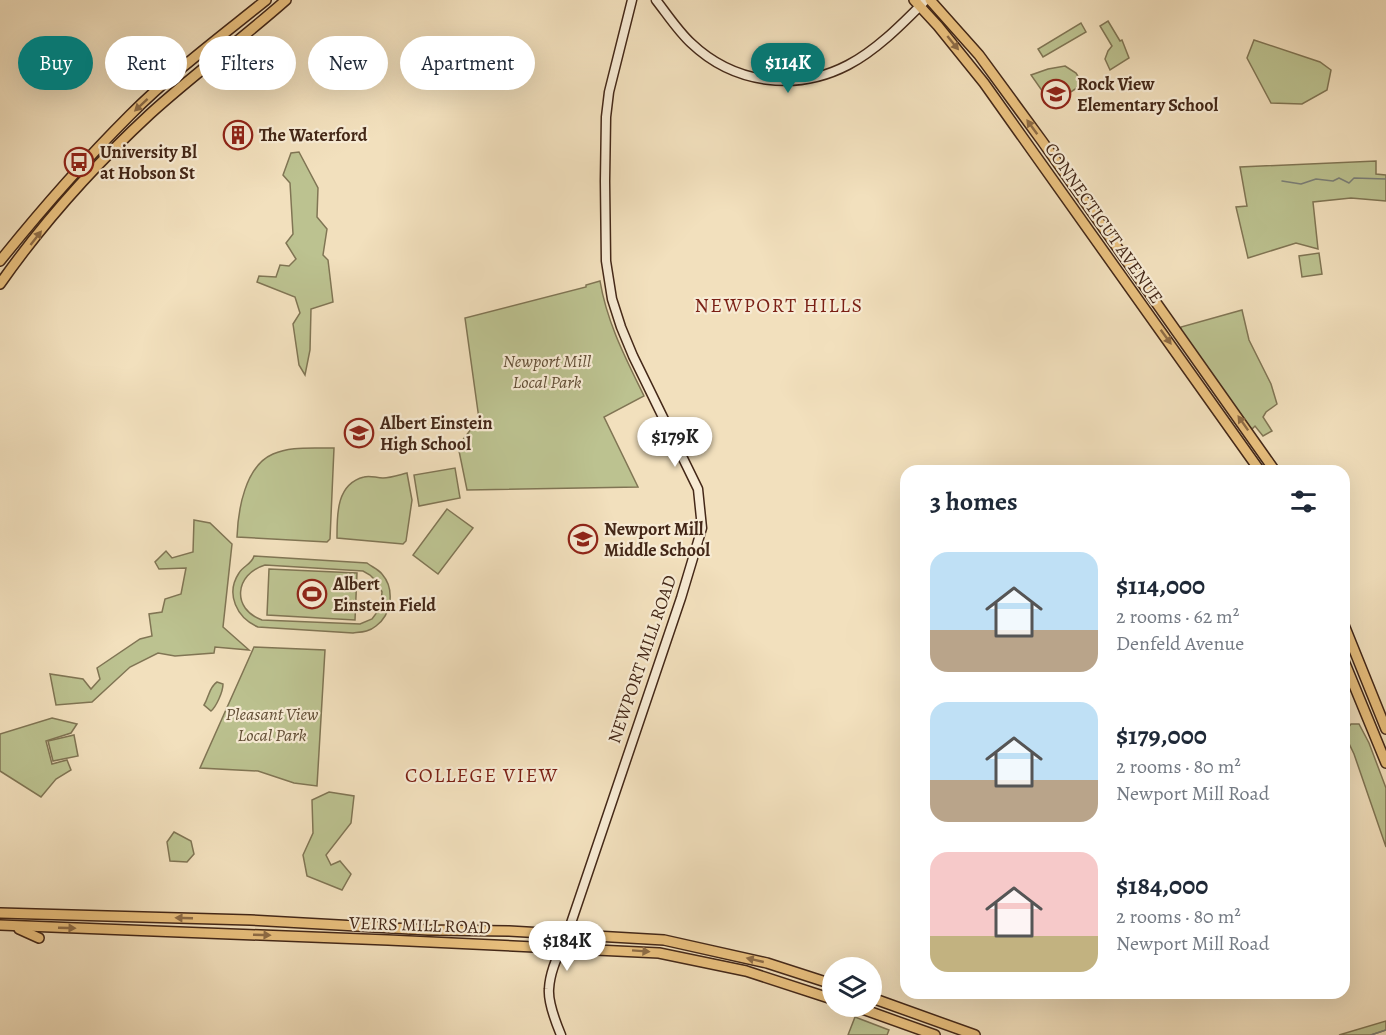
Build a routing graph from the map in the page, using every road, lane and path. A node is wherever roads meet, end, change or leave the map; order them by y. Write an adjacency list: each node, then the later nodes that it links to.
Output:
1 (266, 0): 6 (main road, one-way to 6)
2 (286, 0): 7 (main road, one-way to 2)
3 (656, 0): 5 (street)
4 (630, 1): 16 (street, NEWPORT MILL ROAD)
5 (922, 2): 8 (main road, CONNECTICUT AVENUE, one-way to 8); 9 (main road, CONNECTICUT AVENUE, one-way to 5)
6 (0, 261)
7 (0, 284)
8 (1256, 465)
9 (1271, 465)
10 (1350, 640): 12 (main road)
11 (1350, 676): 13 (main road)
12 (1386, 729)
13 (1386, 764)
14 (0, 913): 16 (main road, VEIRS MILL ROAD, one-way to 14)
15 (4, 925): 17 (main road); 18 (main road, VEIRS MILL ROAD, one-way to 18)
16 (567, 935): 18 (street, NEWPORT MILL ROAD); 19 (main road, VEIRS MILL ROAD, one-way to 16)
17 (39, 938)
18 (561, 947): 20 (main road, VEIRS MILL ROAD, one-way to 20); 23 (street, NEWPORT MILL ROAD)
19 (822, 981)
20 (822, 996)
21 (882, 1002): 25 (main road)
22 (882, 1016): 24 (main road)
23 (560, 1034)
24 (935, 1035)
25 (975, 1035)

